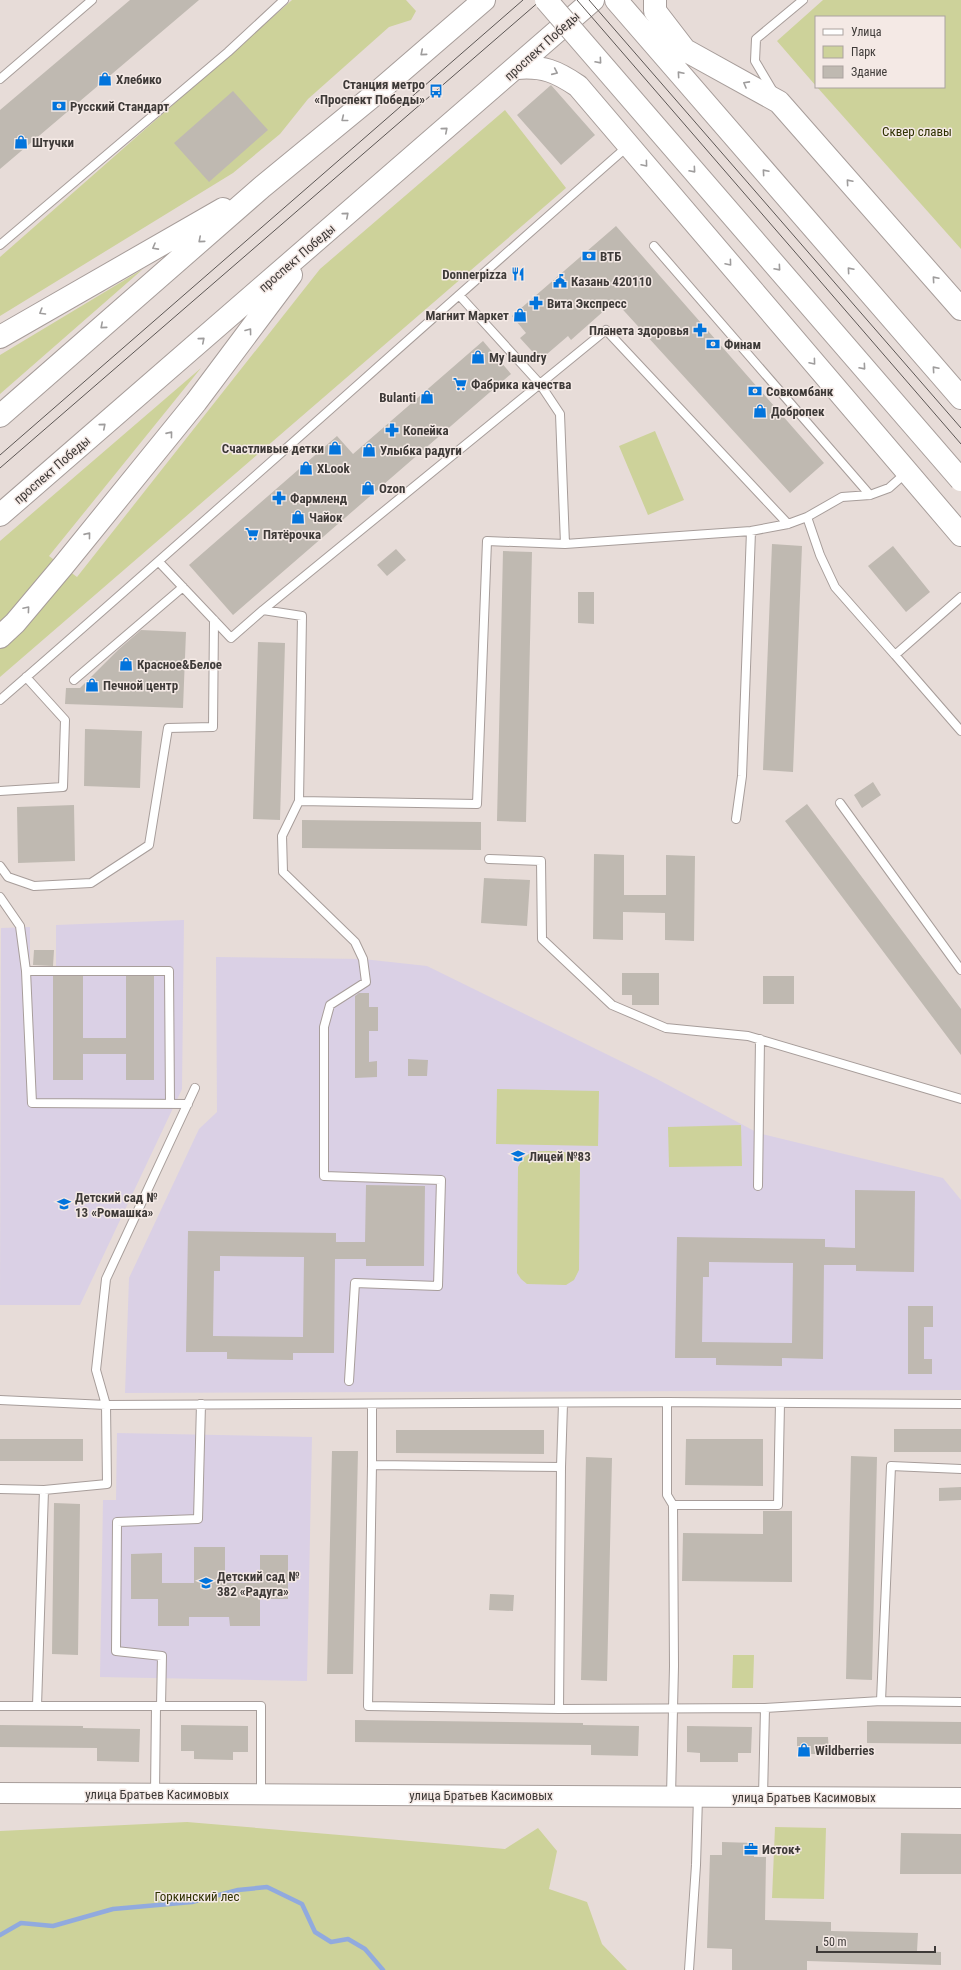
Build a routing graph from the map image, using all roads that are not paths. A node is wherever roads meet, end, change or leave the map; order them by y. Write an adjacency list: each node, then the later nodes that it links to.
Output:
1 (92, 0): 12 (lane)
2 (284, 0): 17 (lane)
3 (466, 0): 10 (main road)
4 (484, 0): 10 (main road)
5 (546, 0): 26 (main road, one-way to 26, bridge)
6 (593, 0): 11 (main road, проспект Победы)
7 (616, 0): 23 (main road, one-way to 7)
8 (655, 0): 13 (main road, one-way to 8)
9 (803, 0): 13 (lane)
10 (453, 28): 15 (main road, one-way to 15)
11 (517, 68): 14 (main road, one-way to 14); 16 (main road, проспект Победы, one-way to 11)
12 (0, 79)
13 (780, 102): 20 (main road, one-way to 13)
14 (629, 146): 19 (lane); 25 (main road, one-way to 25)
15 (262, 187): 21 (main road, one-way to 21); 24 (main road, one-way to 24)
16 (316, 240): 28 (main road, проспект Победы, one-way to 16); 39 (main road, one-way to 16)
17 (0, 245)
18 (654, 246): 27 (lane)
19 (459, 295): 22 (lane); 34 (lane)
20 (961, 309)
21 (0, 337)
22 (540, 384): 30 (lane); 33 (lane); 37 (lane)
23 (961, 398)
24 (0, 416)
25 (907, 472): 27 (lane); 32 (main road)
26 (961, 480)
27 (870, 495): 29 (lane)
28 (0, 516)
29 (807, 517): 30 (lane); 40 (lane)
30 (788, 524): 31 (lane)
31 (751, 531): 33 (lane); 48 (lane)
32 (961, 535)
33 (565, 544): 46 (lane)
34 (159, 562): 35 (lane); 41 (lane)
35 (183, 587): 38 (lane); 42 (lane)
36 (961, 597): 40 (lane)
37 (262, 610): 38 (lane); 46 (lane)
38 (214, 620): 50 (lane)
39 (0, 637)
40 (895, 654): 44 (lane)
41 (26, 677): 43 (lane); 45 (lane)
42 (74, 680)
43 (0, 700)
44 (961, 731)
45 (0, 791)
46 (299, 801): 60 (lane)
47 (840, 803): 52 (lane)
48 (736, 819)
49 (489, 859): 54 (lane)
50 (0, 866)
51 (0, 897): 53 (lane)
52 (961, 970)
53 (26, 971): 57 (lane); 57 (lane)
54 (760, 1039): 56 (lane); 59 (lane)
55 (195, 1088): 58 (lane)
56 (961, 1099)
57 (170, 1104): 58 (lane)
58 (188, 1104): 68 (lane)
59 (758, 1186)
60 (349, 1381)
61 (0, 1400): 68 (lane)
62 (667, 1402): 63 (lane); 64 (lane); 74 (lane)
63 (563, 1403): 66 (lane); 70 (lane)
64 (780, 1403): 67 (lane); 74 (lane)
65 (201, 1404): 66 (lane); 68 (lane); 79 (lane)
66 (372, 1404): 69 (lane)
67 (961, 1404)
68 (106, 1405): 73 (lane)
69 (372, 1465): 70 (lane); 82 (lane)
70 (561, 1467): 82 (lane)
71 (961, 1469): 75 (lane)
72 (0, 1489): 73 (lane)
73 (44, 1490): 78 (lane)
74 (673, 1505): 80 (lane)
75 (881, 1701): 76 (lane); 81 (lane)
76 (961, 1702)
77 (0, 1706): 78 (lane)
78 (37, 1706): 79 (lane)
79 (158, 1706): 84 (lane); 85 (lane)
80 (672, 1708): 81 (lane); 82 (lane); 86 (lane)
81 (765, 1708): 88 (lane)
82 (559, 1709)
83 (0, 1793): 84 (street, улица Братьев Касимовых)
84 (155, 1794): 85 (street, улица Братьев Касимовых)
85 (261, 1794): 86 (street, улица Братьев Касимовых)
86 (671, 1796): 87 (street, улица Братьев Касимовых)
87 (698, 1796): 88 (street, улица Братьев Касимовых); 90 (lane)
88 (763, 1797): 89 (street, улица Братьев Касимовых)
89 (961, 1798)
90 (689, 1970)

